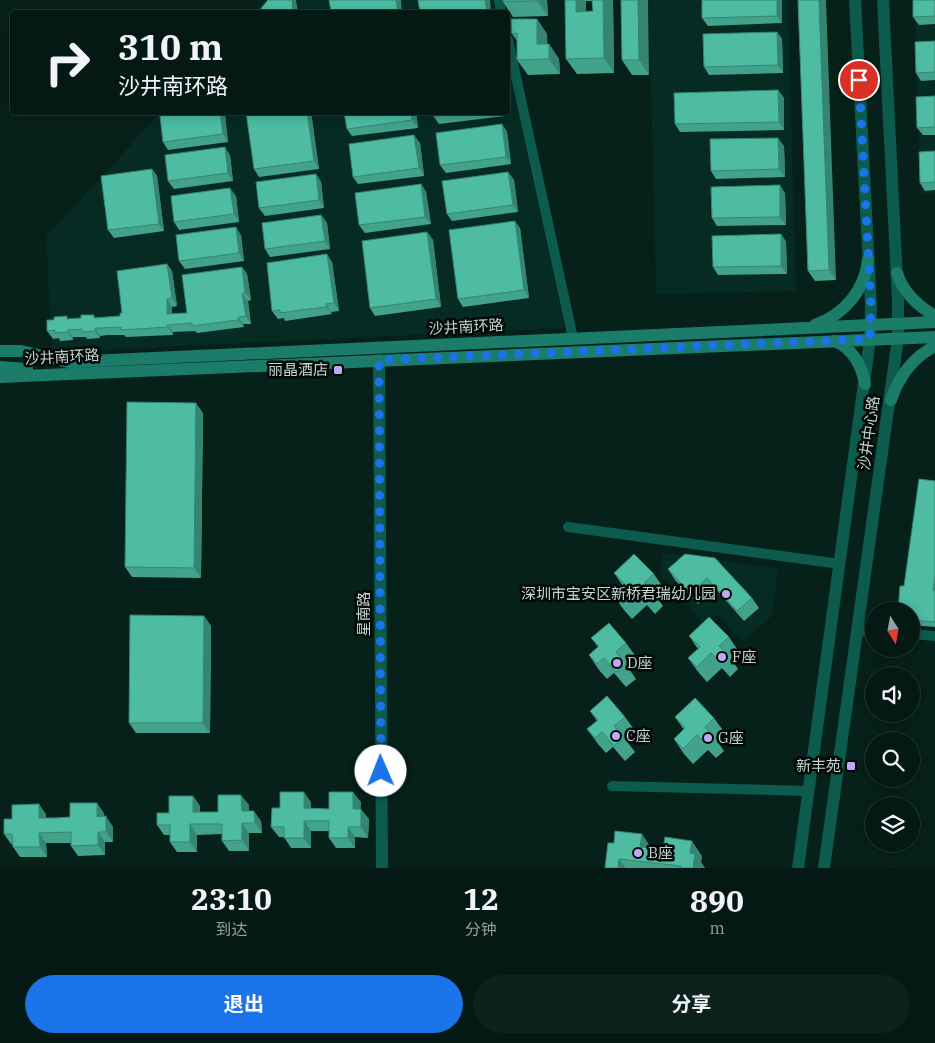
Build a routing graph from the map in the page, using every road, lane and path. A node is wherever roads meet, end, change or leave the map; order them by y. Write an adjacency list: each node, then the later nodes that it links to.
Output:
1 (855, 0): 4 (street, 沙井中心路)
2 (883, 0): 5 (street, 沙井中心路)
3 (510, 49): 12 (street)
4 (868, 259): 9 (street, 沙井中心路); 10 (main road)
5 (896, 273): 6 (main road); 8 (street, 沙井中心路)
6 (935, 316)
7 (935, 322): 8 (main road, 沙井南环路)
8 (899, 323): 9 (main road, 沙井南环路); 13 (street, 沙井中心路)
9 (871, 324): 10 (main road, 沙井南环路); 14 (street, 沙井中心路)
10 (804, 328): 12 (main road, 沙井南环路)
11 (935, 337): 13 (main road, 沙井南环路)
12 (572, 338): 21 (main road, 沙井南环路)
13 (898, 338): 14 (main road, 沙井南环路); 24 (street, 沙井中心路)
14 (870, 339): 15 (main road, 沙井南环路); 23 (street, 沙井中心路)
15 (832, 341): 19 (main road, 沙井南环路); 23 (main road)
16 (935, 346): 24 (main road)
17 (0, 351): 21 (main road, 沙井南环路)
18 (0, 358): 21 (main road)
19 (379, 360): 21 (main road, 沙井南环路); 33 (street, 星南路)
20 (0, 367): 21 (main road)
21 (68, 367): 22 (main road, 沙井南环路)
22 (0, 377)
23 (865, 384): 26 (street, 沙井中心路)
24 (891, 400): 27 (street, 沙井中心路)
25 (568, 527): 26 (street)
26 (840, 564): 32 (street, 沙井中心路)
27 (858, 631): 28 (street); 35 (street, 沙井中心路)
28 (865, 631)
29 (920, 635): 30 (street)
30 (935, 636)
31 (612, 786): 32 (street)
32 (809, 791): 34 (street, 沙井中心路)
33 (382, 868)
34 (798, 868)
35 (824, 868)

